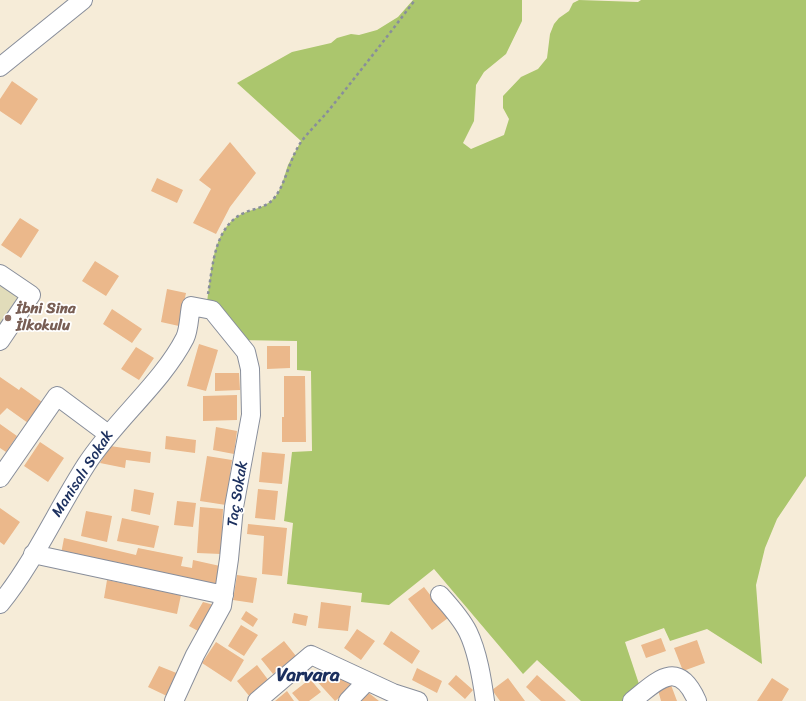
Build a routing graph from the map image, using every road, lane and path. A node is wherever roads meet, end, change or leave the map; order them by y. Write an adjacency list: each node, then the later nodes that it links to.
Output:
1 (83, 0): 3 (street)
2 (415, 0): 5 (path)
3 (0, 67)
4 (0, 274): 6 (street)
5 (199, 307): 7 (street, Manisalı Sokak); 10 (street, Taç Sokak)
6 (0, 341)
7 (108, 434): 8 (street); 9 (street, Manisalı Sokak)
8 (0, 478)
9 (33, 554): 10 (street); 12 (street, Manisalı Sokak)
10 (224, 595): 14 (street, Taç Sokak)
11 (440, 595): 18 (street)
12 (0, 604)
13 (367, 681): 15 (street); 16 (street); 17 (street)
14 (174, 701)
15 (257, 701)
16 (348, 701)
17 (418, 701)
18 (485, 701)
19 (632, 701): 20 (street)
20 (697, 701)

